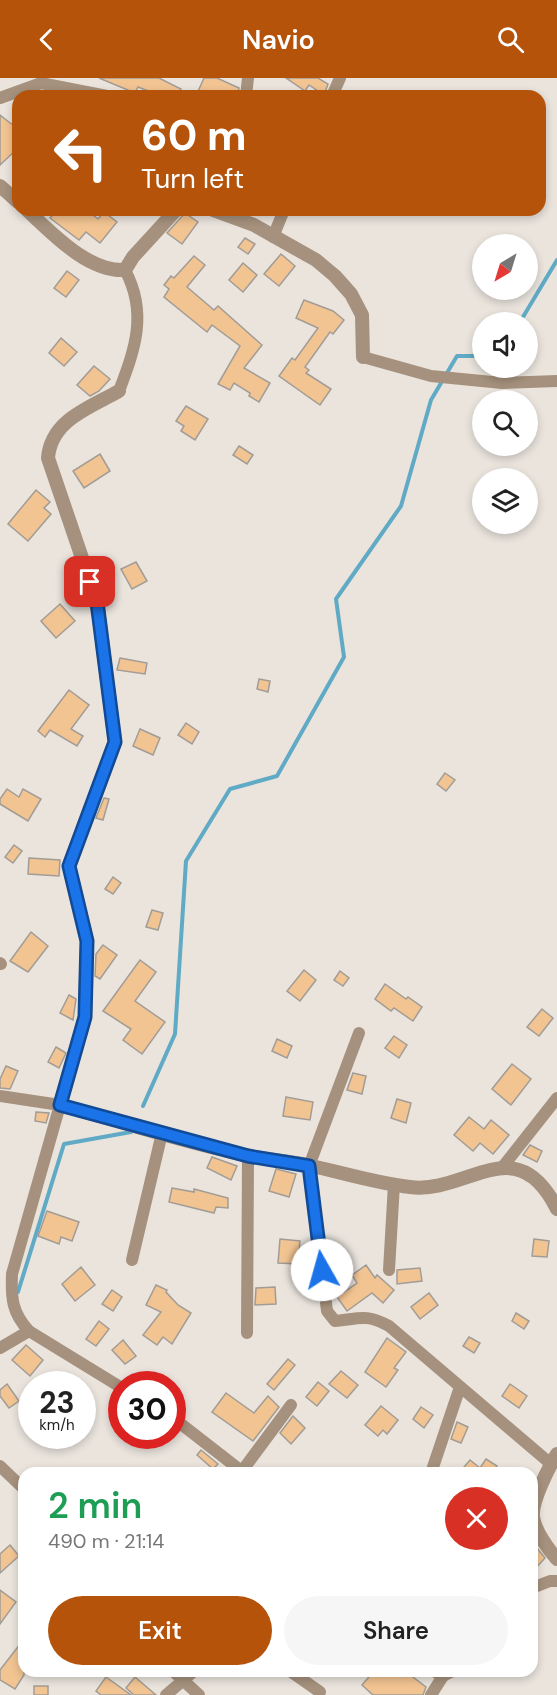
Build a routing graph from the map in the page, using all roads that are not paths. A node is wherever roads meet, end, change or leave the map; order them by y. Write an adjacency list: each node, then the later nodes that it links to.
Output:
1 (22, 90): 2 (street)
2 (77, 90)
3 (0, 186): 4 (street)
4 (12, 197)
5 (34, 216): 10 (street)
6 (171, 216): 10 (street)
7 (229, 216): 9 (street)
8 (282, 216): 9 (street)
9 (273, 237): 11 (street)
10 (125, 270): 13 (street)
11 (363, 357): 12 (street)
12 (557, 381)
13 (119, 392): 17 (street)
14 (359, 1033): 20 (street)
15 (0, 1096): 17 (street)
16 (557, 1098): 21 (street)
17 (60, 1105): 18 (street); 26 (street)
18 (162, 1132): 19 (street); 24 (street)
19 (248, 1156): 20 (street); 27 (street)
20 (309, 1166): 22 (street); 30 (street)
21 (501, 1169): 22 (street); 23 (street)
22 (394, 1184): 25 (street)
23 (557, 1209)
24 (132, 1260)
25 (389, 1270)
26 (29, 1331): 28 (street); 29 (street)
27 (247, 1333)
28 (0, 1348)
29 (108, 1379)
30 (460, 1387): 33 (street); 37 (street)
31 (291, 1405): 36 (street)
32 (186, 1428): 35 (street)
33 (554, 1459): 39 (street)
34 (0, 1466): 38 (street)
35 (237, 1467)
36 (247, 1467)
37 (433, 1467)
38 (18, 1483)
39 (538, 1495)
40 (538, 1527): 41 (street)
41 (557, 1559)
42 (557, 1581): 43 (street)
43 (538, 1586)
44 (179, 1677): 48 (street)
45 (187, 1677): 48 (street)
46 (299, 1677): 49 (street)
47 (441, 1677): 52 (street)
48 (183, 1681): 50 (street); 51 (street)
49 (320, 1692)
50 (166, 1695)
51 (199, 1695)
52 (431, 1695)

